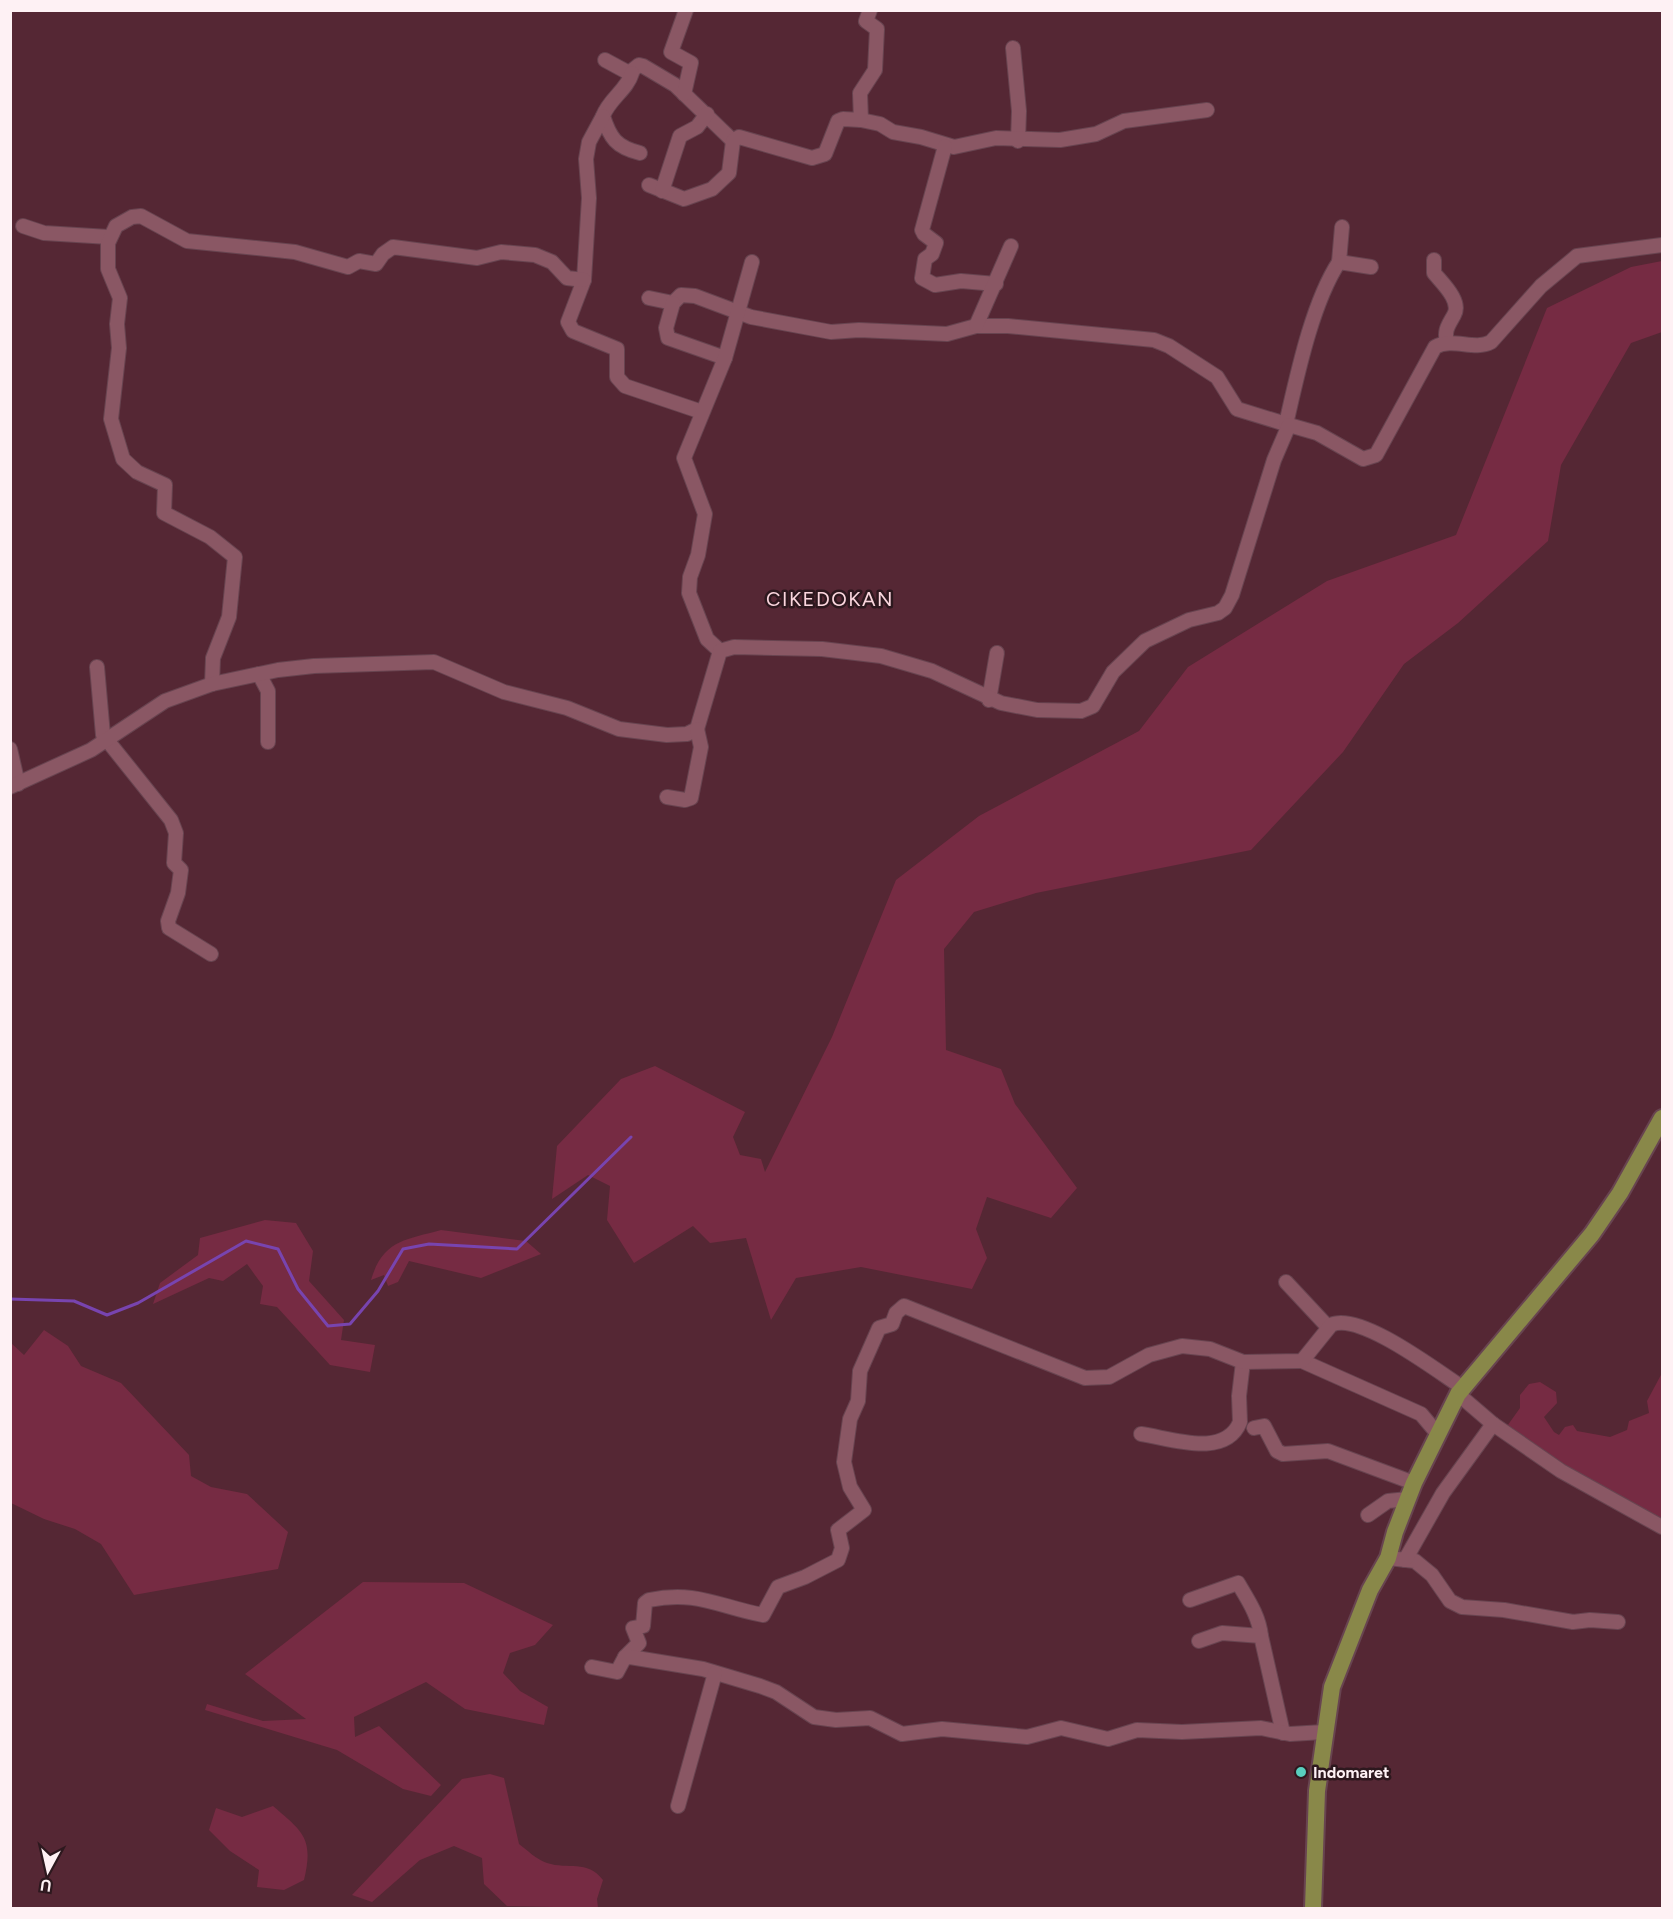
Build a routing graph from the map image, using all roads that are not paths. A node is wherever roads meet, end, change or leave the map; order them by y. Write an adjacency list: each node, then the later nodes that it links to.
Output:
1 (686, 10): 6 (street)
2 (870, 10): 10 (street)
3 (1012, 48): 12 (street)
4 (605, 60): 5 (street)
5 (632, 73): 6 (street); 9 (street)
6 (684, 94): 8 (street)
7 (1207, 110): 12 (street)
8 (707, 114): 11 (street); 11 (street)
9 (603, 116): 14 (street); 24 (street)
10 (861, 120): 11 (street); 13 (street)
11 (733, 141)
12 (1018, 141): 13 (street)
13 (945, 146): 25 (street)
14 (640, 153)
15 (22, 226): 17 (street)
16 (1342, 227): 22 (street)
17 (109, 237): 24 (street); 38 (street)
18 (1662, 245): 30 (street)
19 (1011, 246): 25 (street)
20 (1434, 260): 30 (street)
21 (752, 262): 28 (street)
22 (1339, 262): 23 (street); 33 (street)
23 (1371, 267)
24 (584, 280): 32 (street)
25 (996, 284): 29 (street)
26 (649, 298): 27 (street)
27 (674, 303): 28 (street); 31 (street)
28 (740, 312): 29 (street); 31 (street)
29 (976, 326): 33 (street)
30 (1447, 343): 33 (street)
31 (725, 358): 32 (street)
32 (702, 412): 34 (street)
33 (1288, 424): 39 (street)
34 (720, 651): 39 (street); 40 (street)
35 (997, 653): 39 (street)
36 (97, 667): 41 (street)
37 (259, 674): 38 (street); 40 (street); 42 (street)
38 (212, 684): 41 (street)
39 (989, 700)
40 (697, 729): 45 (street)
41 (107, 741): 44 (street); 46 (street)
42 (268, 742)
43 (10, 749): 44 (street)
44 (14, 785)
45 (667, 797)
46 (211, 954)
47 (1662, 1118): 52 (main road)
48 (1286, 1282): 49 (street)
49 (1328, 1327): 50 (street); 52 (street)
50 (1302, 1361): 51 (street); 55 (street)
51 (1243, 1362): 56 (street); 66 (street)
52 (1460, 1391): 53 (street); 55 (main road)
53 (1493, 1424): 60 (street); 61 (street)
54 (1254, 1428): 57 (street)
55 (1437, 1433): 57 (main road)
56 (1142, 1434)
57 (1414, 1482): 58 (main road)
58 (1408, 1499): 59 (street); 61 (main road)
59 (1368, 1515)
60 (1662, 1527)
61 (1396, 1559): 63 (street); 69 (main road)
62 (1190, 1600): 64 (street)
63 (1618, 1622)
64 (1261, 1636): 65 (street); 70 (street)
65 (1199, 1641)
66 (626, 1657): 67 (street); 68 (street)
67 (592, 1667)
68 (715, 1673): 70 (street); 71 (street)
69 (1324, 1732): 70 (street); 72 (main road)
70 (1283, 1733)
71 (678, 1806)
72 (1313, 1908)

